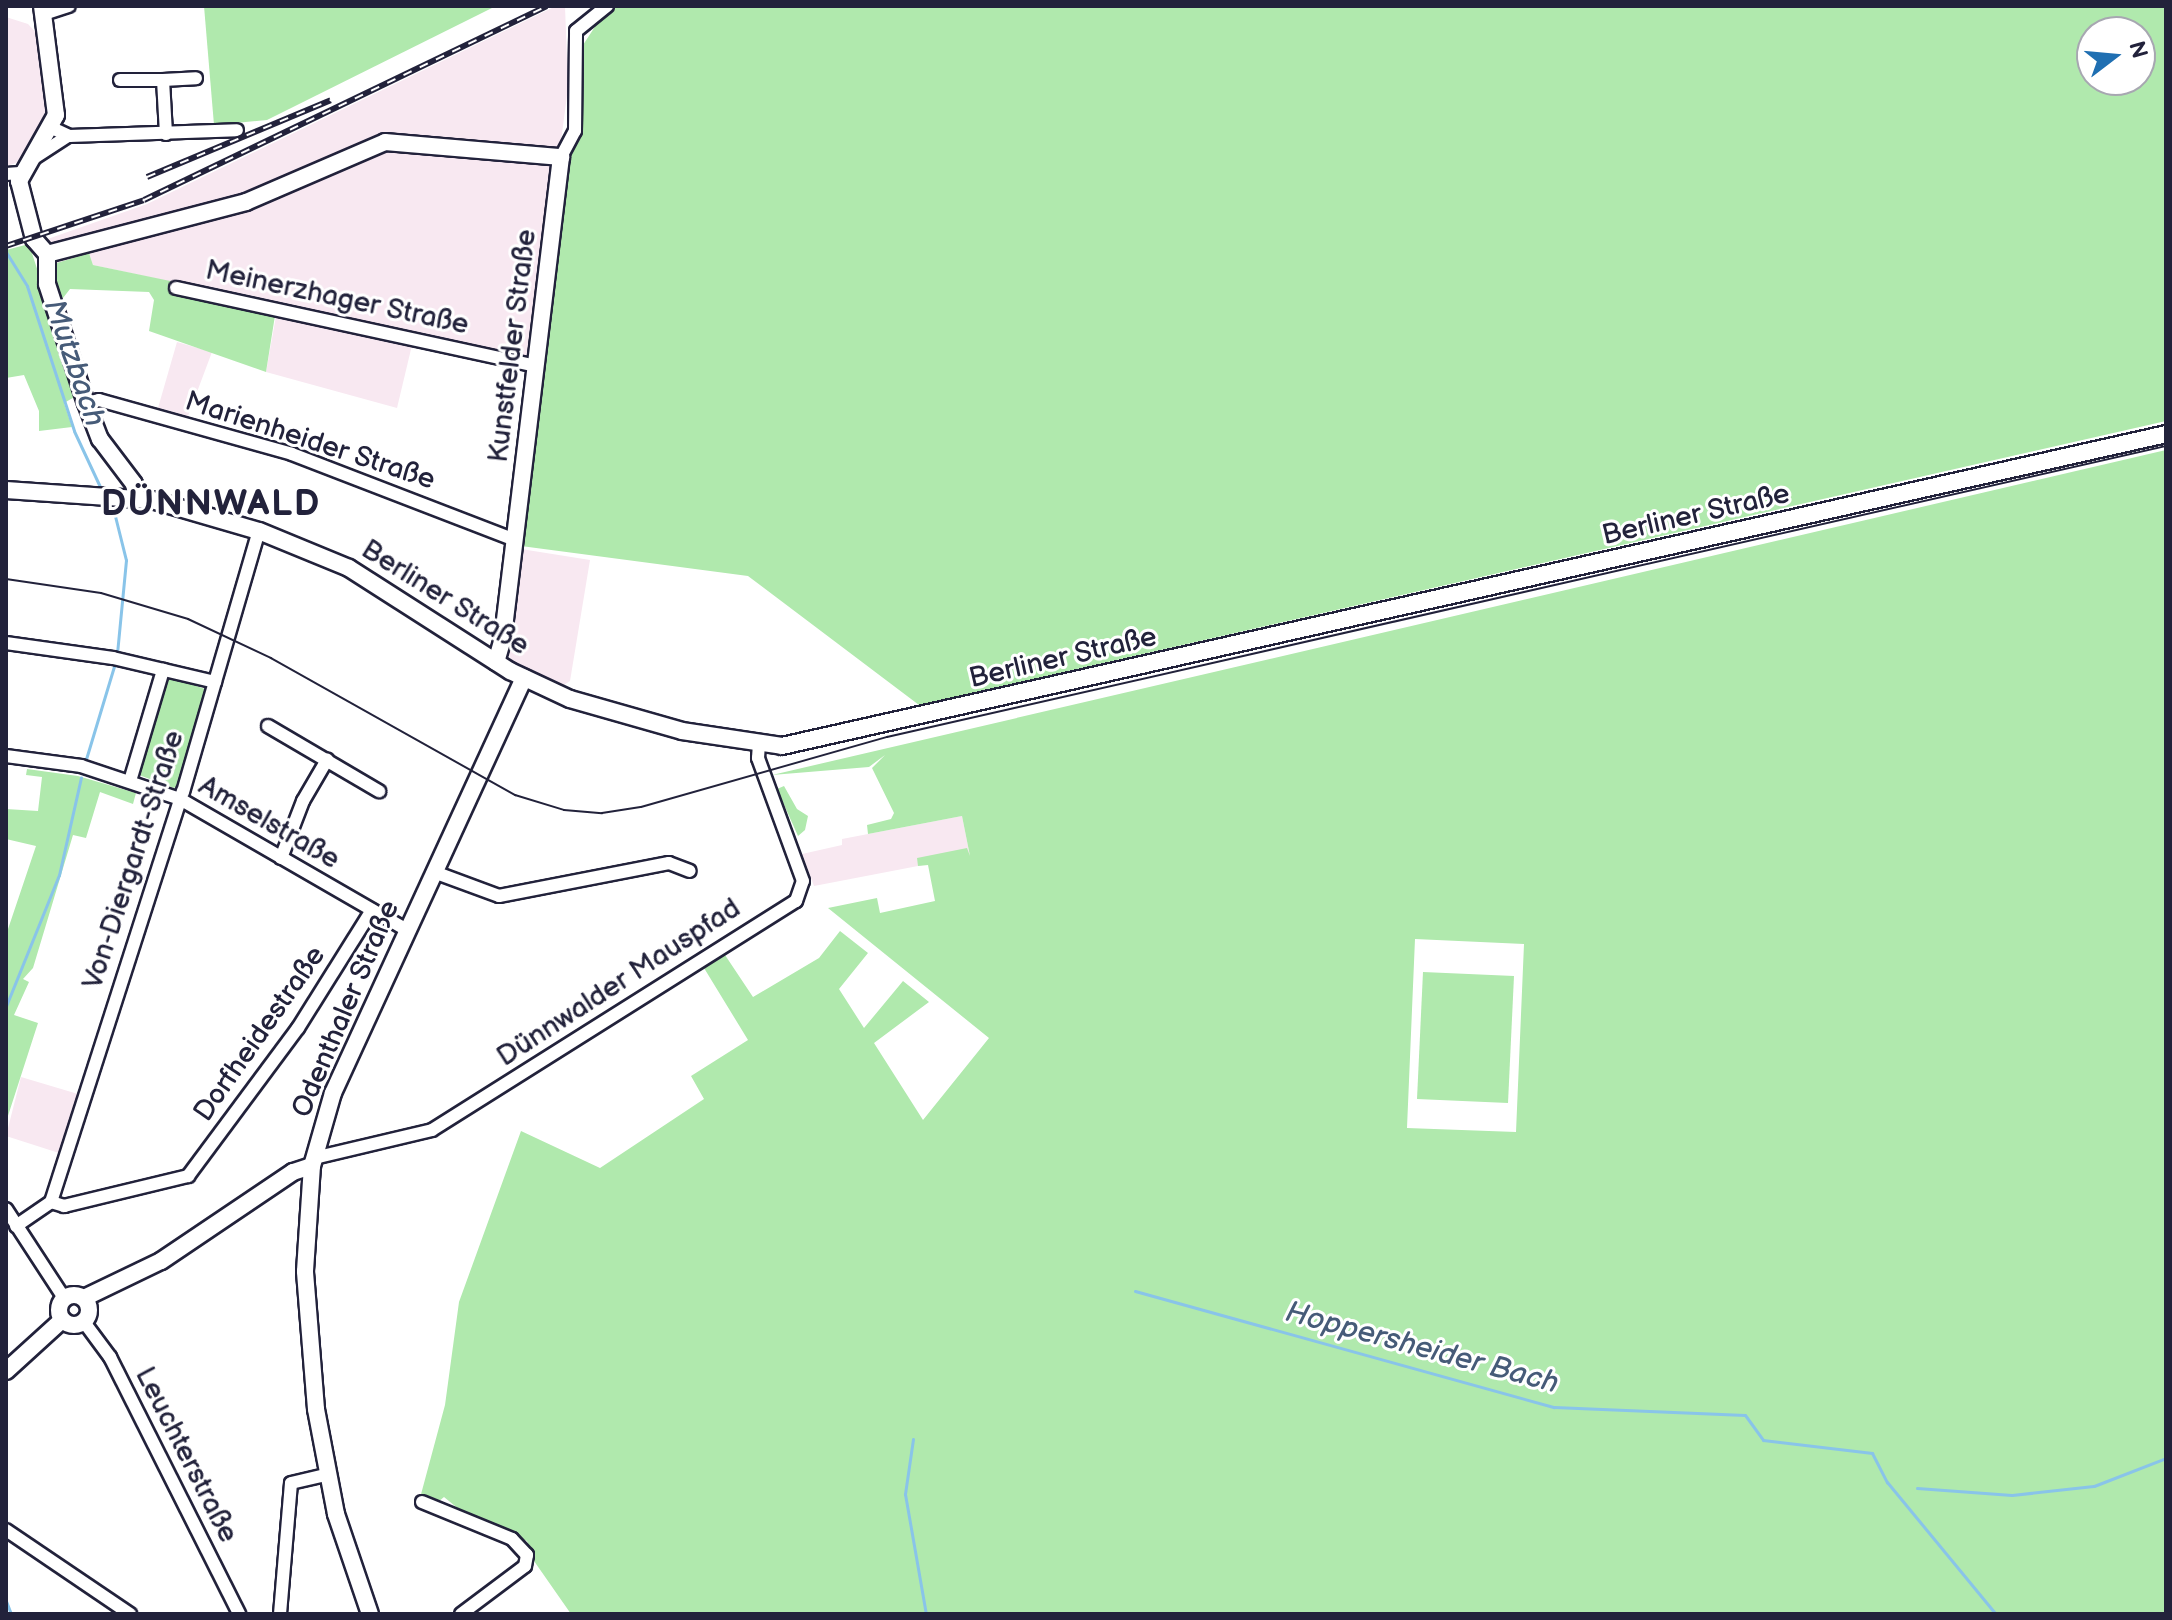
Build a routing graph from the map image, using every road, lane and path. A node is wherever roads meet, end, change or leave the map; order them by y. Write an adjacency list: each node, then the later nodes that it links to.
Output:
1 (69, 6): 3 (street)
2 (607, 6): 11 (street, Kunstfelder Straße)
3 (43, 10): 7 (main road)
4 (196, 78): 6 (street)
5 (120, 80): 6 (street)
6 (163, 80): 9 (street)
7 (52, 128): 10 (street); 12 (main road)
8 (237, 130): 9 (street)
9 (166, 134): 10 (street)
10 (68, 136): 12 (street)
11 (561, 157): 13 (main road); 15 (main road, Kunstfelder Straße)
12 (18, 169): 13 (main road)
13 (47, 254): 16 (main road)
14 (176, 288): 15 (street, Meinerzhager Straße)
15 (536, 366): 21 (main road, Kunstfelder Straße)
16 (86, 403): 19 (main road); 21 (street, Marienheider Straße)
17 (2166, 434): 28 (main road, Berliner Straße)
18 (6, 490): 19 (main road, Berliner Straße)
19 (137, 498): 20 (main road, Berliner Straße)
20 (259, 531): 23 (main road, Berliner Straße); 26 (street, Von-Diergardt-Straße)
21 (515, 540): 23 (main road, Kunstfelder Straße)
22 (6, 643): 24 (street)
23 (496, 662): 25 (main road, Berliner Straße)
24 (163, 670): 26 (street); 31 (street, Von-Diergardt-Straße)
25 (524, 678): 28 (main road, Berliner Straße); 36 (main road, Odenthaler Straße)
26 (215, 682): 33 (street, Von-Diergardt-Straße)
27 (268, 726): 30 (street)
28 (759, 745): 39 (street, Dünnwalder Mauspfad)
29 (6, 756): 31 (street, Amselstraße)
30 (327, 760): 32 (street); 34 (street)
31 (130, 781): 33 (street, Amselstraße)
32 (379, 791)
33 (180, 799): 34 (street, Amselstraße); 40 (street, Von-Diergardt-Straße)
34 (281, 858): 37 (street, Amselstraße)
35 (690, 871): 36 (street)
36 (434, 872): 38 (main road, Odenthaler Straße)
37 (372, 910): 38 (street, Amselstraße); 40 (street, Dorfheidestraße)
38 (407, 930): 39 (main road, Odenthaler Straße)
39 (313, 1162): 44 (main road, Dünnwalder Mauspfad); 48 (main road, Odenthaler Straße)
40 (51, 1202): 42 (street)
41 (6, 1209): 42 (street)
42 (16, 1226): 43 (street)
43 (64, 1298): 44 (main road); 45 (main road)
44 (84, 1298): 46 (main road)
45 (62, 1320): 46 (main road); 47 (main road)
46 (84, 1322): 52 (street, Leuchterstraße)
47 (6, 1371)
48 (327, 1475): 53 (street); 54 (main road, Odenthaler Straße)
49 (422, 1502): 55 (street)
50 (6, 1530): 51 (street)
51 (130, 1614)
52 (239, 1614)
53 (280, 1614)
54 (370, 1614)
55 (461, 1614)

